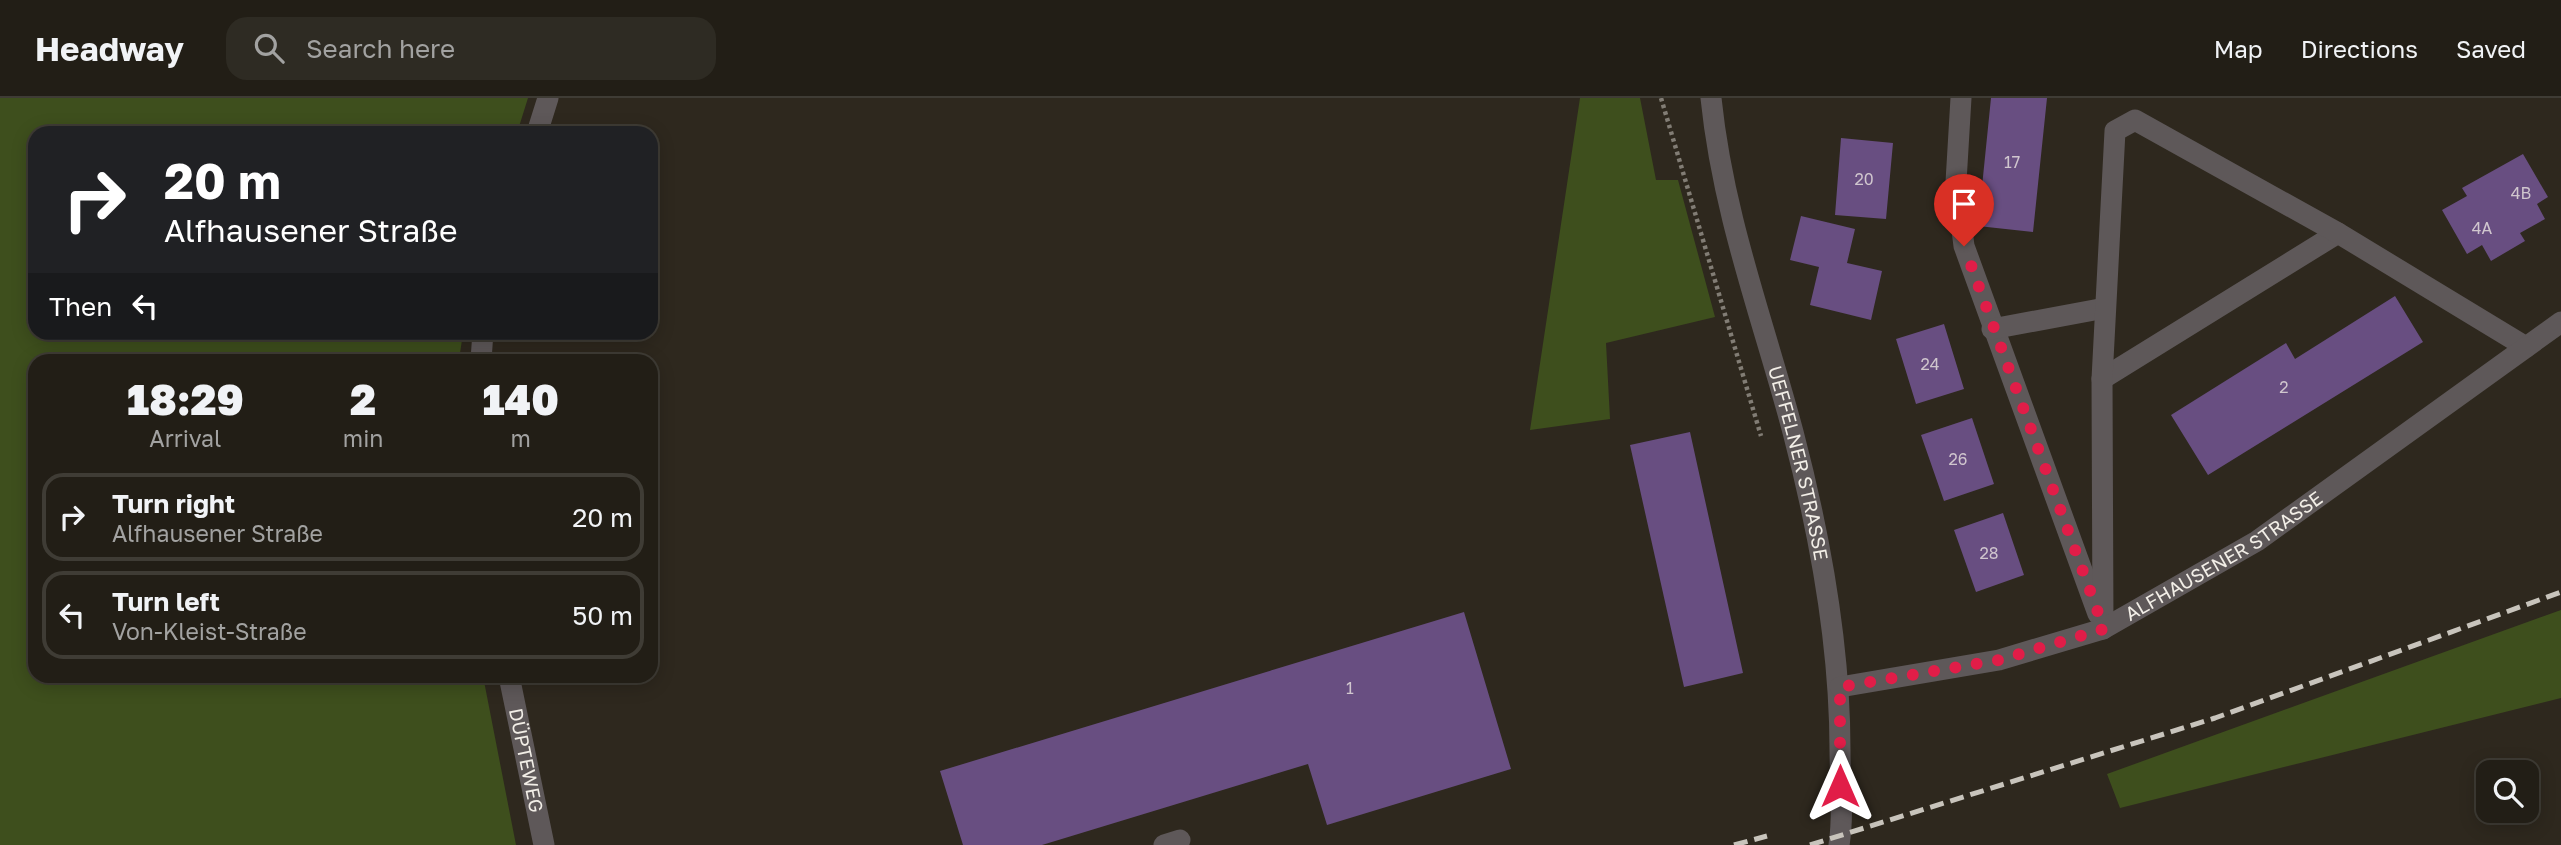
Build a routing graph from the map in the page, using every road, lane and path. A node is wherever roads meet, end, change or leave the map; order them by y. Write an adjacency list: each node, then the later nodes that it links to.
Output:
1 (548, 98): 5 (street)
2 (1661, 98): 12 (path)
3 (1711, 98): 15 (street, UEFFELNER STRASSE)
4 (1961, 98): 9 (street)
5 (539, 126)
6 (2338, 233): 7 (street); 10 (street); 11 (street)
7 (2105, 308): 9 (street); 11 (street)
8 (2561, 322): 10 (street, ALFHAUSENER STRASSE)
9 (1992, 329): 13 (street)
10 (2526, 347): 13 (street, ALFHAUSENER STRASSE)
11 (2102, 379): 13 (street)
12 (1762, 439)
13 (2104, 629): 15 (street, ALFHAUSENER STRASSE)
14 (510, 683): 17 (street, DÜPTEWEG)
15 (1840, 687): 16 (street, UEFFELNER STRASSE)
16 (1840, 840)
17 (544, 845)

